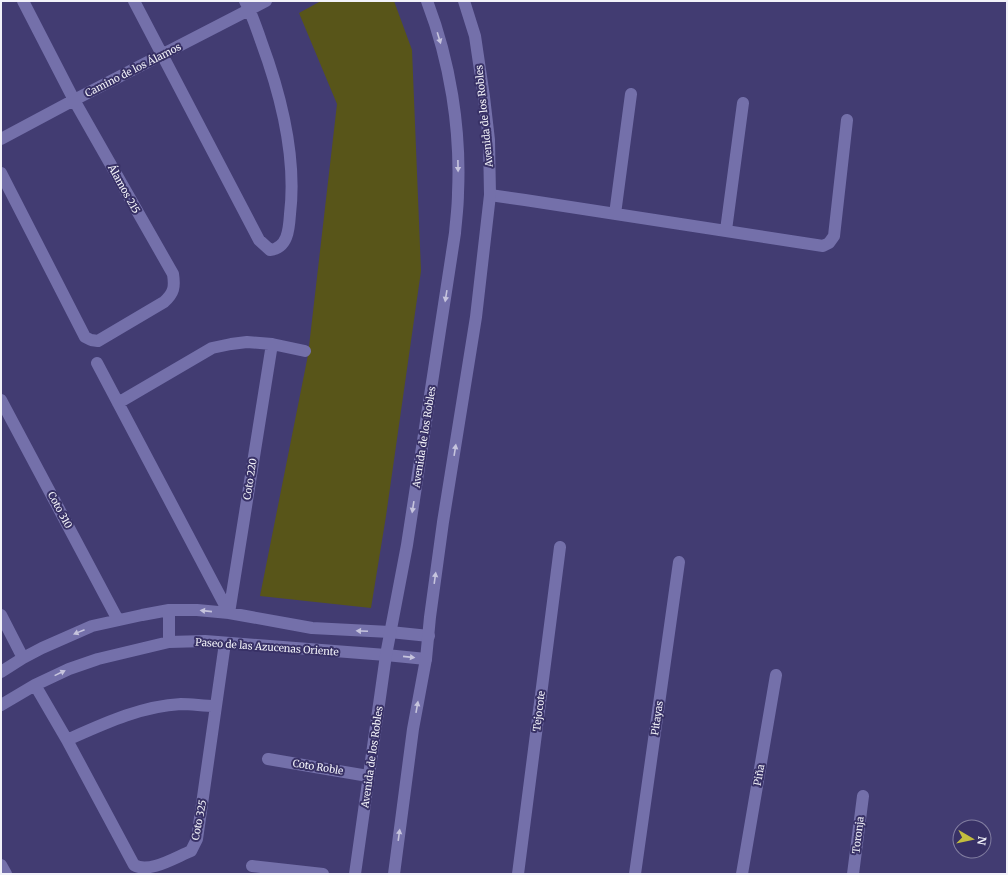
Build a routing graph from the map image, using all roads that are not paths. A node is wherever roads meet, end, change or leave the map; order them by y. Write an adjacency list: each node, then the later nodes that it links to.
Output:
1 (23, 1): 9 (street, Álamos 215)
2 (134, 1): 7 (street)
3 (266, 1): 6 (street, Camino de los Álamos)
4 (428, 1): 28 (street, Avenida de los Robles, one-way to 28)
5 (464, 1): 14 (street, Avenida de los Robles)
6 (247, 5): 7 (street, Camino de los Álamos); 7 (street)
7 (162, 55): 9 (street, Camino de los Álamos)
8 (632, 94): 15 (street)
9 (74, 100): 12 (street, Camino de los Álamos); 13 (street, Álamos 215)
10 (743, 103): 16 (street)
11 (847, 120): 16 (street)
12 (1, 139)
13 (1, 173)
14 (490, 195): 15 (street); 29 (street, Avenida de los Robles, one-way to 14)
15 (615, 214): 16 (street)
16 (726, 230)
17 (272, 344): 18 (street); 21 (street); 25 (street, Coto 220)
18 (305, 351)
19 (97, 363): 21 (street)
20 (1, 400): 27 (street, Coto 310)
21 (118, 403): 25 (street)
22 (560, 547): 50 (street, Tejocote)
23 (679, 562): 51 (street, Pitayas)
24 (168, 610): 25 (street, one-way to 24); 27 (street); 30 (street)
25 (229, 613): 28 (street, one-way to 25)
26 (1, 614): 33 (street)
27 (118, 620): 33 (street, one-way to 33)
28 (390, 632): 29 (street); 32 (street, Avenida de los Robles)
29 (429, 636): 34 (street, Avenida de los Robles)
30 (169, 642): 31 (street, Paseo de las Azucenas Oriente); 37 (street, Paseo de las Azucenas Oriente, one-way to 30)
31 (225, 643): 32 (street, Paseo de las Azucenas Oriente); 39 (street, Coto 325)
32 (386, 654): 34 (street, Paseo de las Azucenas Oriente, one-way to 34); 42 (street, Avenida de los Robles)
33 (23, 658): 35 (street)
34 (426, 659): 49 (street, Avenida de los Robles, one-way to 34)
35 (1, 672)
36 (776, 675): 52 (street, Piña)
37 (35, 685): 38 (street, Paseo de las Azucenas Oriente); 40 (street, Coto 325)
38 (1, 705)
39 (215, 706): 40 (street); 40 (street, Coto 325)
40 (67, 740)
41 (268, 759): 42 (street, Coto Roble)
42 (368, 776): 48 (street, Avenida de los Robles)
43 (863, 796): 53 (street, Toronja)
44 (1, 865): 46 (street)
45 (252, 866): 47 (street)
46 (6, 874)
47 (323, 874)
48 (355, 874)
49 (394, 874)
50 (518, 874)
51 (635, 874)
52 (742, 874)
53 (853, 874)

